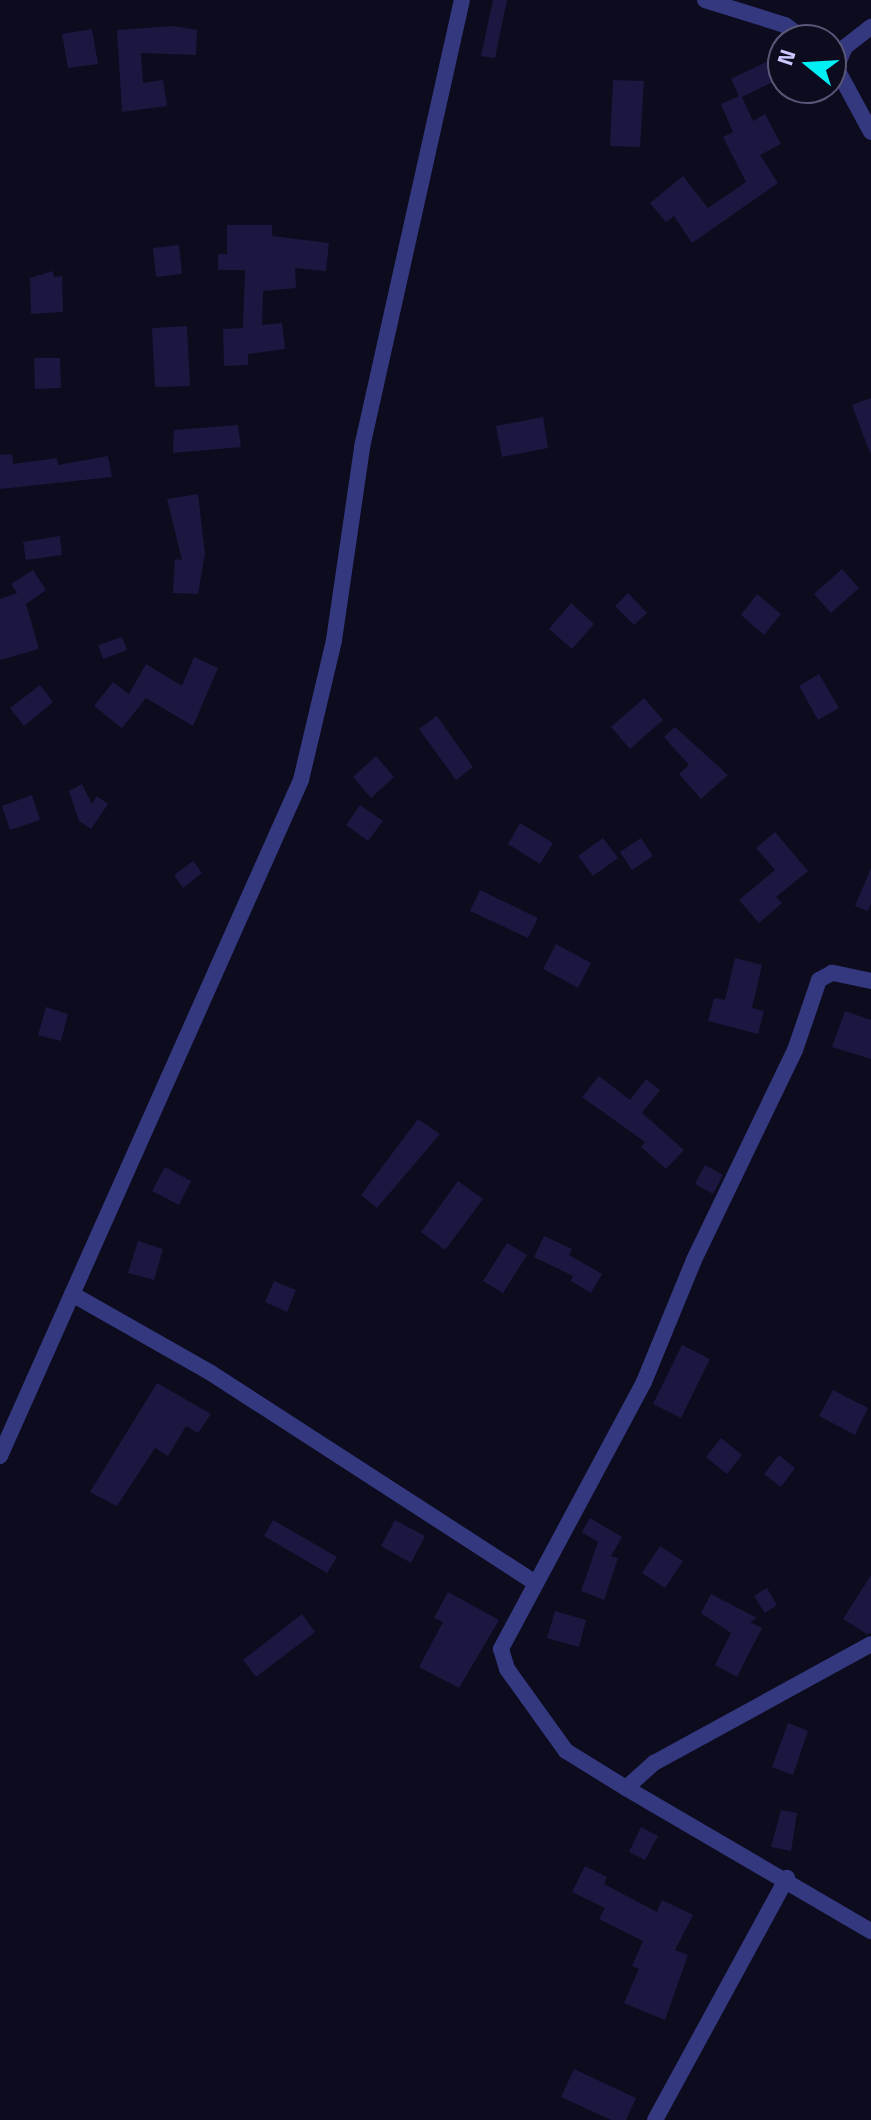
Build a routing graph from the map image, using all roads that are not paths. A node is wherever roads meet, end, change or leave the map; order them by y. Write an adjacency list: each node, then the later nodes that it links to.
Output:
1 (462, 0): 9 (street)
2 (705, 0): 3 (street)
3 (782, 24)
4 (871, 27): 5 (street)
5 (847, 45)
6 (847, 85): 7 (street)
7 (871, 132)
8 (871, 981): 11 (street)
9 (72, 1294): 10 (street); 11 (street)
10 (0, 1456)
11 (535, 1583): 13 (street)
12 (871, 1644): 13 (street)
13 (626, 1788): 14 (street)
14 (787, 1878): 15 (street); 16 (street)
15 (871, 1931)
16 (655, 2120)

